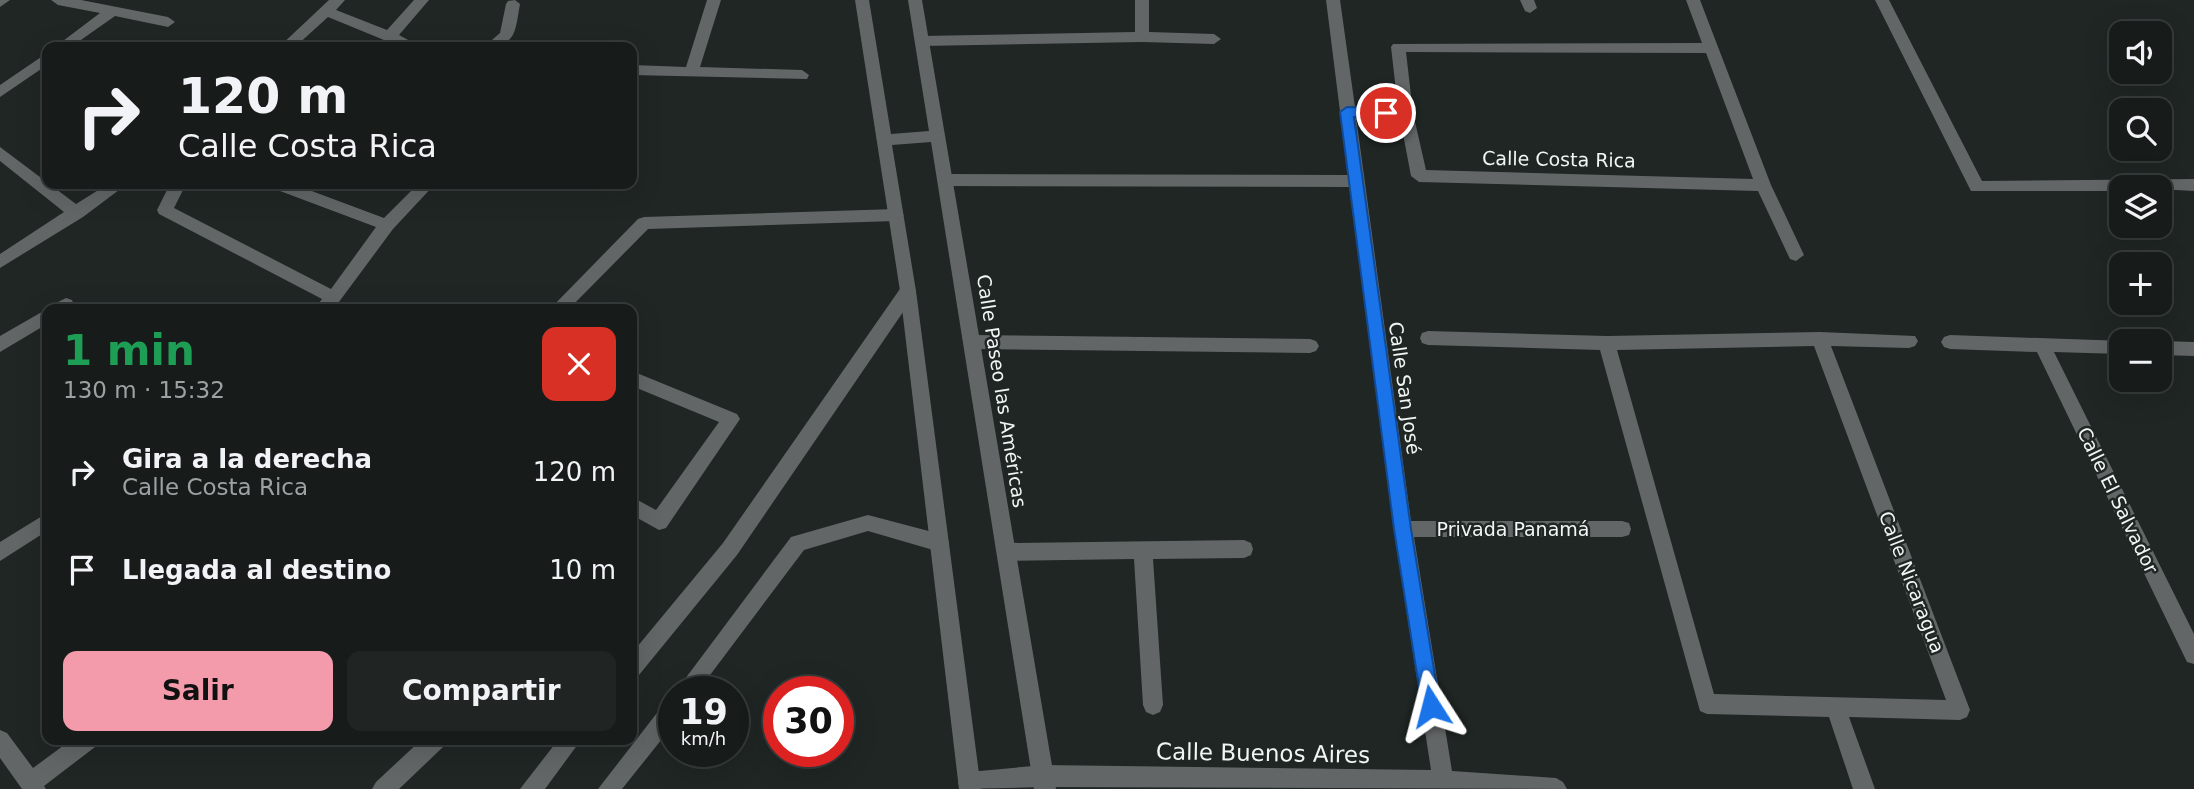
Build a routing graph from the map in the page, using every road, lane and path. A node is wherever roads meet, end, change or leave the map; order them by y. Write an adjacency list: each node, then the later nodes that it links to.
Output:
1 (58, 0): 12 (street)
2 (338, 0): 13 (street)
3 (422, 0): 15 (street)
4 (714, 0): 26 (street)
5 (862, 0): 32 (street)
6 (915, 0): 18 (street, Calle Paseo las Américas)
7 (1142, 0): 16 (street)
8 (1333, 0): 29 (street, Calle San José)
9 (1693, 0): 23 (street)
10 (1882, 0): 37 (street)
11 (513, 4): 22 (street)
12 (113, 11): 14 (street); 19 (street)
13 (326, 11): 15 (street); 20 (street)
14 (168, 22)
15 (389, 37): 21 (street)
16 (1142, 37): 17 (street); 18 (street)
17 (1214, 39)
18 (922, 41): 31 (street, Calle Paseo las Américas)
19 (69, 42)
20 (292, 42)
21 (402, 42)
22 (498, 42)
23 (1710, 48): 30 (street, Calle Costa Rica); 36 (street)
24 (42, 62): 28 (street)
25 (637, 70): 26 (street)
26 (691, 72): 27 (street)
27 (802, 75)
28 (0, 92)
29 (1347, 112): 30 (street); 35 (street, Calle San José)
30 (1406, 113): 36 (street, Calle Costa Rica)
31 (938, 136): 32 (street); 34 (street, Calle Paseo las Américas)
32 (884, 140): 45 (street)
33 (0, 153): 38 (street)
34 (946, 180): 35 (street); 56 (street, Calle Paseo las Américas)
35 (1356, 180): 68 (street, Calle San José)
36 (1763, 185): 47 (street)
37 (2194, 185)
38 (42, 186)
39 (46, 189): 44 (street)
40 (112, 189): 44 (street)
41 (176, 189): 50 (street)
42 (290, 189): 46 (street)
43 (422, 189): 46 (street)
44 (77, 213): 48 (street)
45 (896, 215): 49 (street); 51 (street)
46 (387, 225): 50 (street)
47 (1796, 255)
48 (0, 262)
49 (908, 291): 70 (street); 76 (street)
50 (328, 304)
51 (563, 304)
52 (42, 319): 59 (street)
53 (1428, 338): 58 (street)
54 (1821, 339): 55 (street); 58 (street); 79 (street, Calle Nicaragua)
55 (1909, 341)
56 (972, 342): 61 (street); 74 (street, Calle Paseo las Américas)
57 (1950, 342): 60 (street)
58 (1606, 343): 79 (street, Calle Nicaragua)
59 (0, 345)
60 (2042, 345): 62 (street); 75 (street, Calle El Salvador)
61 (1310, 346)
62 (2109, 347)
63 (2172, 348): 64 (street)
64 (2194, 349)
65 (637, 380): 66 (street)
66 (637, 508)
67 (42, 524): 73 (street)
68 (1403, 529): 69 (street, Privada Panamá); 85 (street, Calle San José)
69 (1622, 529)
70 (940, 543): 77 (street); 88 (street)
71 (1244, 550): 72 (street)
72 (1143, 551): 74 (street); 78 (street)
73 (0, 552)
74 (1007, 552): 86 (street, Calle Paseo las Américas)
75 (2194, 654)
76 (637, 662)
77 (697, 676)
78 (1153, 705)
79 (1836, 708): 93 (street)
80 (658, 727): 91 (street)
81 (0, 740): 87 (street)
82 (82, 745): 87 (street)
83 (431, 745): 89 (street)
84 (567, 745): 90 (street)
85 (1443, 782): 86 (street, Calle Buenos Aires); 92 (street, Calle Buenos Aires)
86 (1044, 783): 88 (street, Calle Buenos Aires)
87 (33, 786)
88 (969, 786)
89 (383, 789)
90 (531, 789)
91 (609, 789)
92 (1556, 789)
93 (1864, 789)

